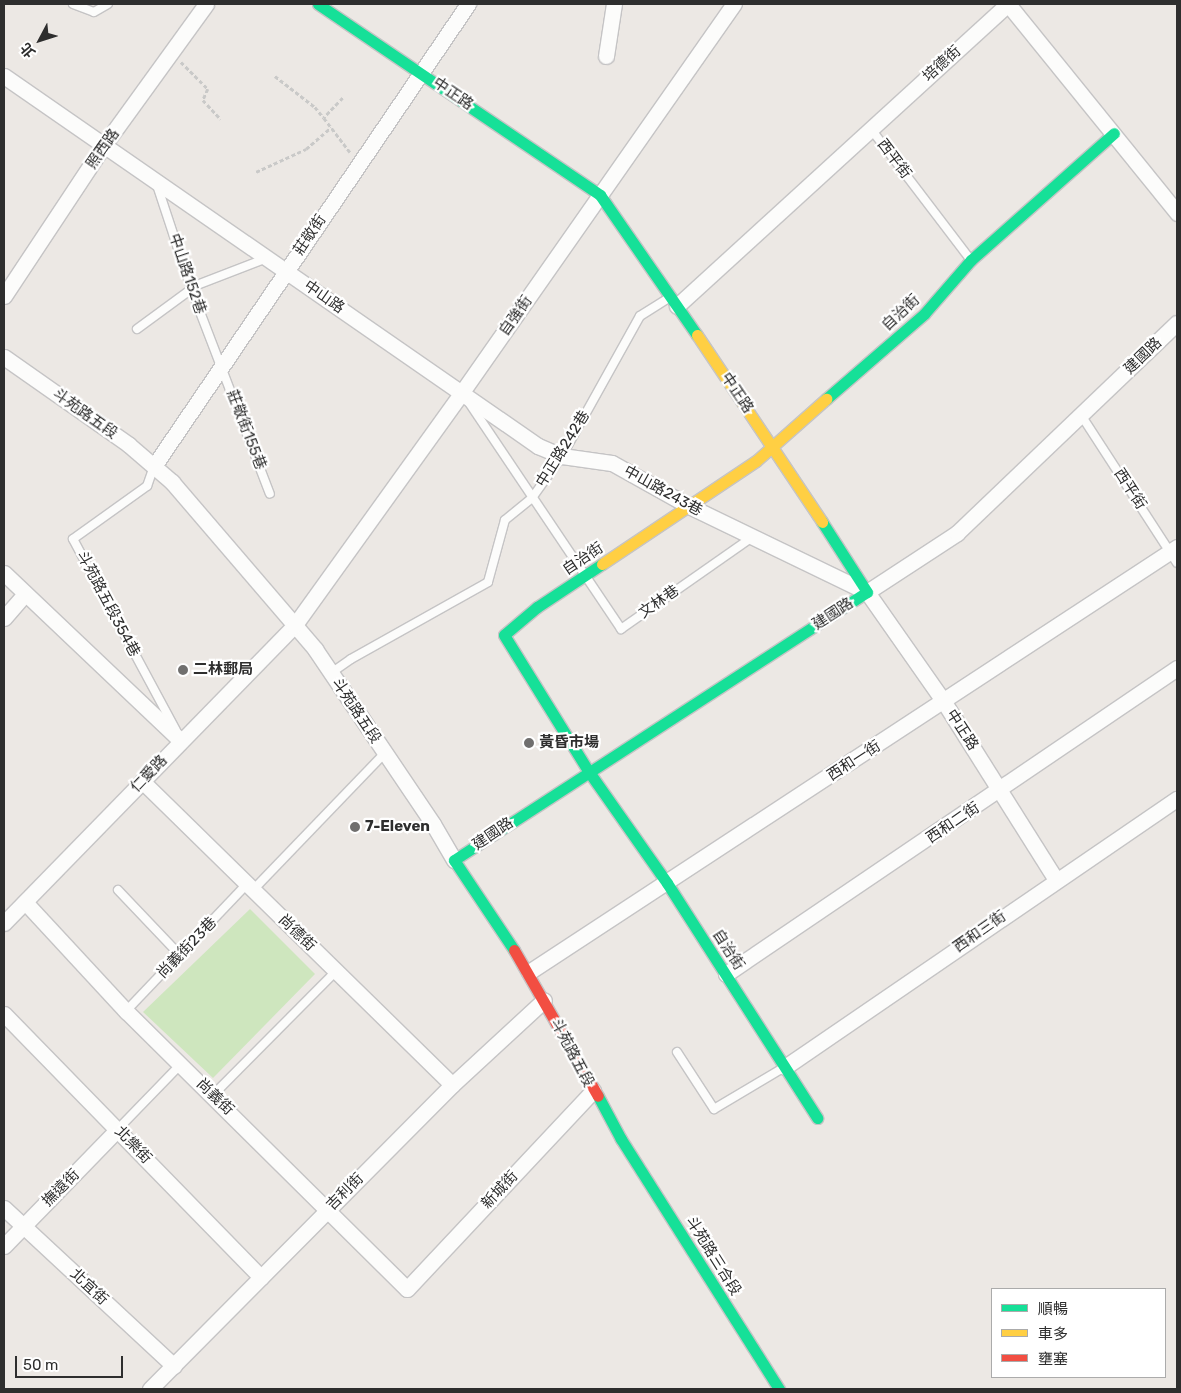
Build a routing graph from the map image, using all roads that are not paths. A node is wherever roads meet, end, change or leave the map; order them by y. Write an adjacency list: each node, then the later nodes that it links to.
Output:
1 (73, 4): 2 (lane)
2 (108, 4)
3 (206, 4): 13 (street, 照西路)
4 (318, 4): 9 (main road, 中正路)
5 (468, 4): 9 (street, 莊敬街)
6 (614, 4): 8 (street)
7 (734, 4): 15 (street, 自強街)
8 (606, 56)
9 (421, 72): 15 (main road, 中正路); 19 (street, 莊敬街)
10 (4, 76): 13 (street, 中山路)
11 (871, 129): 12 (street, 培德街); 18 (lane, 西平街); 22 (street, 培德街)
12 (1114, 133): 16 (street, 培德街); 18 (main road, 自治街)
13 (104, 145): 14 (street, 中山路); 21 (street, 照西路)
14 (156, 181): 17 (street, 中山路); 20 (lane, 中山路152巷)
15 (600, 195): 22 (main road, 中正路); 27 (street, 自強街)
16 (1177, 213)
17 (267, 258): 19 (street, 中山路); 20 (lane)
18 (971, 260): 29 (main road, 自治街)
19 (286, 270): 26 (street, 莊敬街); 27 (street, 中山路)
20 (192, 291): 24 (lane); 26 (lane, 中山路152巷)
21 (4, 296)
22 (674, 302): 29 (main road, 中正路); 30 (lane, 中正路242巷)
23 (1177, 323): 28 (street, 建國路)
24 (137, 329)
25 (4, 357): 31 (street, 斗苑路五段)
26 (222, 366): 31 (street, 莊敬街); 32 (lane, 莊敬街155巷)
27 (462, 392): 30 (street, 中山路243巷); 33 (lane, 中山路); 42 (street, 自強街)
28 (1081, 415): 36 (lane, 西平街); 39 (street, 建國路)
29 (773, 445): 34 (main road, 自治街); 39 (main road, 中正路)
30 (562, 456): 33 (lane, 中正路242巷); 34 (street, 中山路243巷)
31 (154, 466): 42 (street, 斗苑路五段); 46 (lane, 斗苑路五段354巷)
32 (270, 494)
33 (532, 498): 38 (lane, 中山路); 44 (lane, 中正路242巷)
34 (689, 506): 35 (street, 中山路243巷); 38 (main road, 自治街)
35 (751, 538): 38 (lane, 文林巷); 39 (street, 中山路243巷)
36 (1175, 554): 45 (street, 西和一街)
37 (4, 573): 40 (street)
38 (584, 576): 48 (main road, 自治街)
39 (867, 592): 45 (street, 中正路); 48 (main road, 建國路)
40 (25, 594): 41 (street); 46 (street)
41 (4, 618)
42 (294, 626): 44 (street, 斗苑路五段); 46 (street, 仁愛路)
43 (1177, 668): 50 (street, 西和二街)
44 (331, 673): 47 (street, 斗苑路五段)
45 (944, 702): 50 (street, 中正路); 54 (street, 西和一街)
46 (182, 741): 49 (street, 仁愛路)
47 (385, 753): 52 (street, 斗苑路五段); 55 (lane, 尚義街23巷)
48 (589, 772): 52 (main road, 建國路); 54 (main road, 自治街)
49 (142, 781): 55 (street, 尚德街); 57 (street, 仁愛路)
50 (1001, 791): 53 (street, 中正路); 62 (street, 西和二街)
51 (1176, 802): 53 (street, 西和三街)
52 (454, 860): 61 (main road, 斗苑路五段)
53 (1056, 880): 68 (street, 西和三街)
54 (667, 883): 61 (street, 西和一街); 62 (main road, 自治街)
55 (250, 887): 59 (lane, 尚義街23巷); 60 (street, 尚德街)
56 (118, 890): 59 (lane)
57 (25, 902): 58 (street, 仁愛路); 64 (street, 尚義街)
58 (4, 923)
59 (180, 954): 64 (lane, 尚義街23巷)
60 (336, 971): 69 (street, 尚德街); 71 (lane)
61 (529, 972): 63 (main road, 斗苑路五段)
62 (726, 974): 68 (main road, 自治街)
63 (544, 1000): 69 (street, 吉利街); 70 (main road, 斗苑路五段)
64 (126, 1011): 67 (street, 尚義街)
65 (4, 1014): 73 (street, 北樂街)
66 (677, 1052): 68 (lane)
67 (181, 1064): 71 (street, 尚義街); 73 (lane)
68 (785, 1067): 72 (main road, 自治街)
69 (452, 1085): 76 (street, 吉利街)
70 (593, 1091): 74 (main road, 斗苑路五段); 80 (street, 新城街)
71 (212, 1095): 76 (street, 尚義街)
72 (817, 1118)
73 (117, 1130): 77 (street, 撫遠街); 79 (street, 北樂街)
74 (621, 1138): 83 (main road, 斗苑路三合段)
75 (4, 1208): 77 (street, 北宜街)
76 (328, 1209): 79 (street, 吉利街); 80 (street, 尚義街)
77 (23, 1226): 78 (street, 撫遠街); 81 (street, 北宜街)
78 (4, 1246)
79 (261, 1277): 81 (street, 吉利街)
80 (407, 1289)
81 (174, 1366): 82 (street, 吉利街)
82 (150, 1389)
83 (780, 1389)

